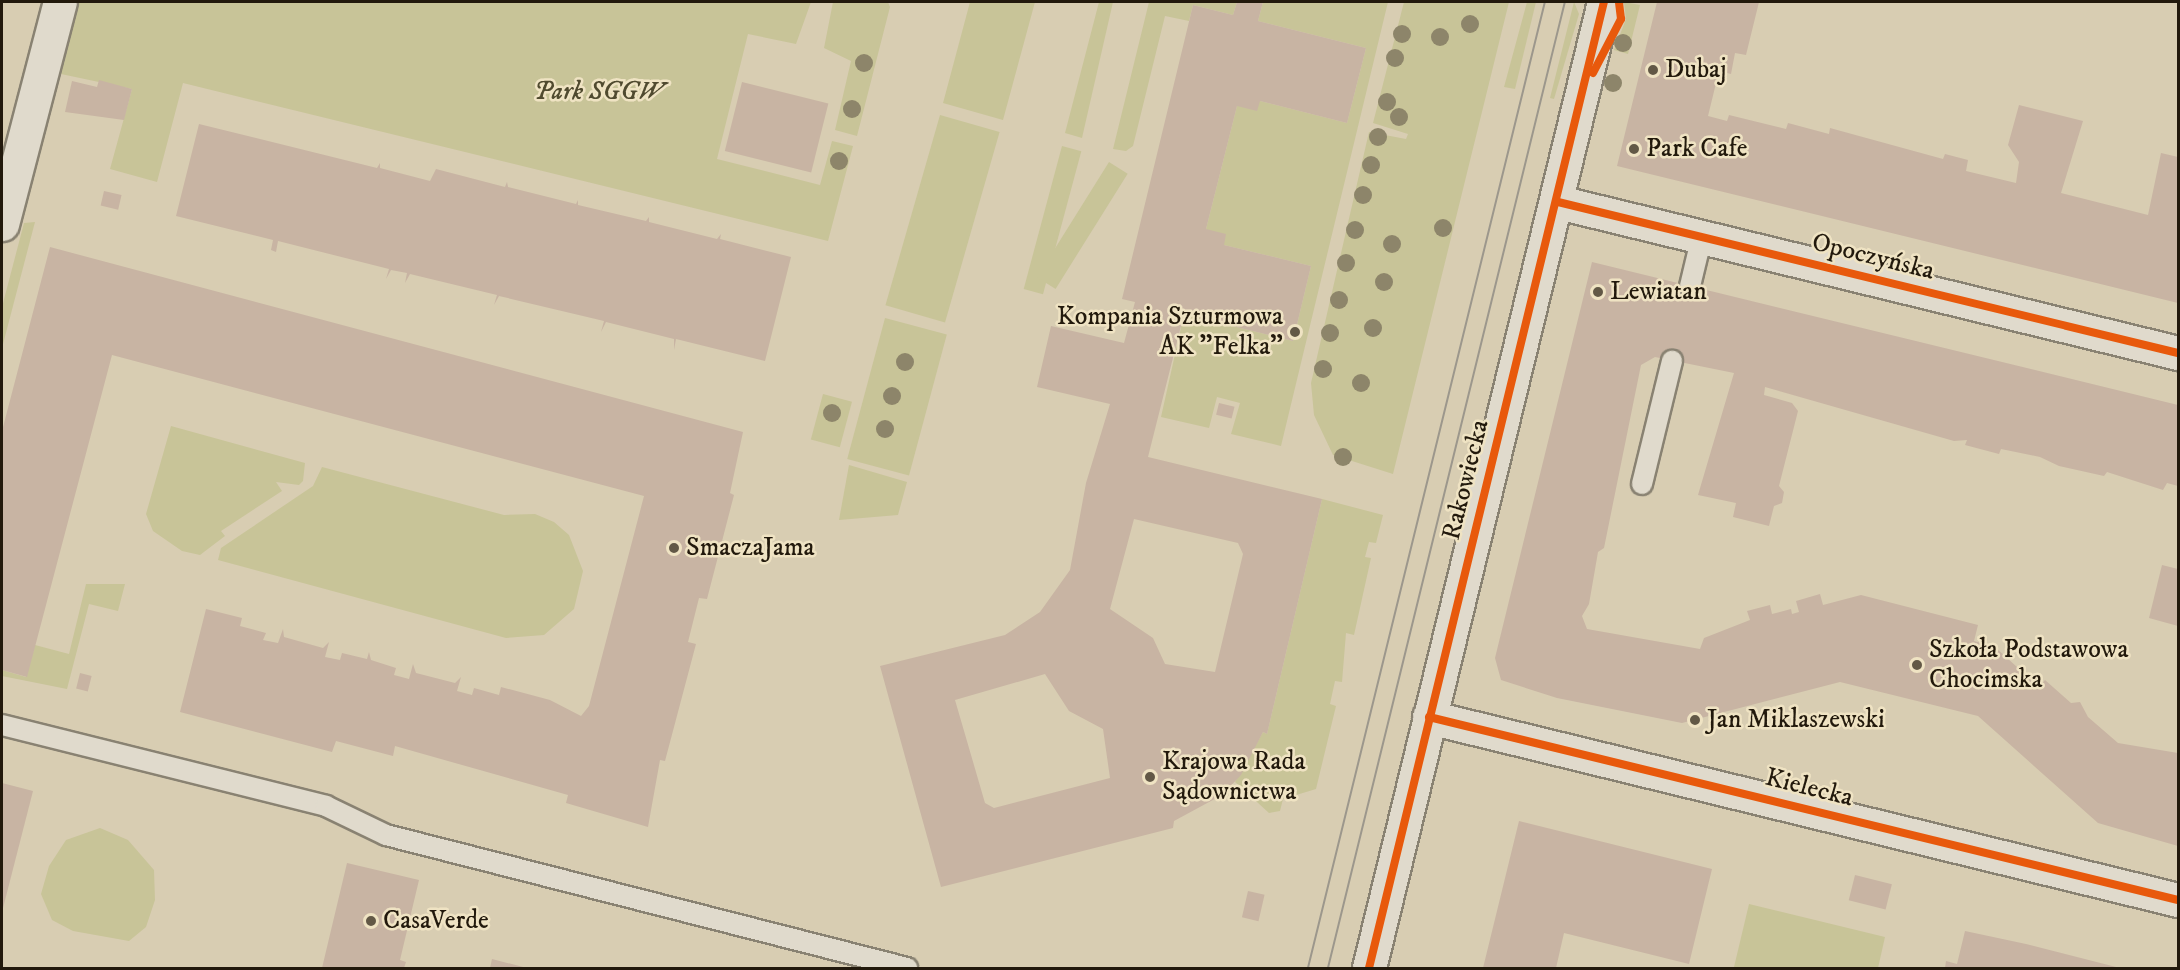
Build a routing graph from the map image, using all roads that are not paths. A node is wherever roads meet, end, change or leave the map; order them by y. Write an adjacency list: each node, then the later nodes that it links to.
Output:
1 (60, 2): 4 (street)
2 (1604, 2): 3 (street, Rakowiecka)
3 (1558, 202): 5 (street, Opoczyńska); 10 (street, Rakowiecka)
4 (2, 224)
5 (1702, 236): 6 (lane); 7 (street, Opoczyńska)
6 (1690, 286)
7 (2178, 353)
8 (1672, 360): 9 (lane)
9 (1642, 484)
10 (1429, 717): 12 (street, Kielecka); 14 (street, Rakowiecka)
11 (2, 724): 13 (lane)
12 (2178, 900)
13 (907, 969)
14 (1368, 969)

